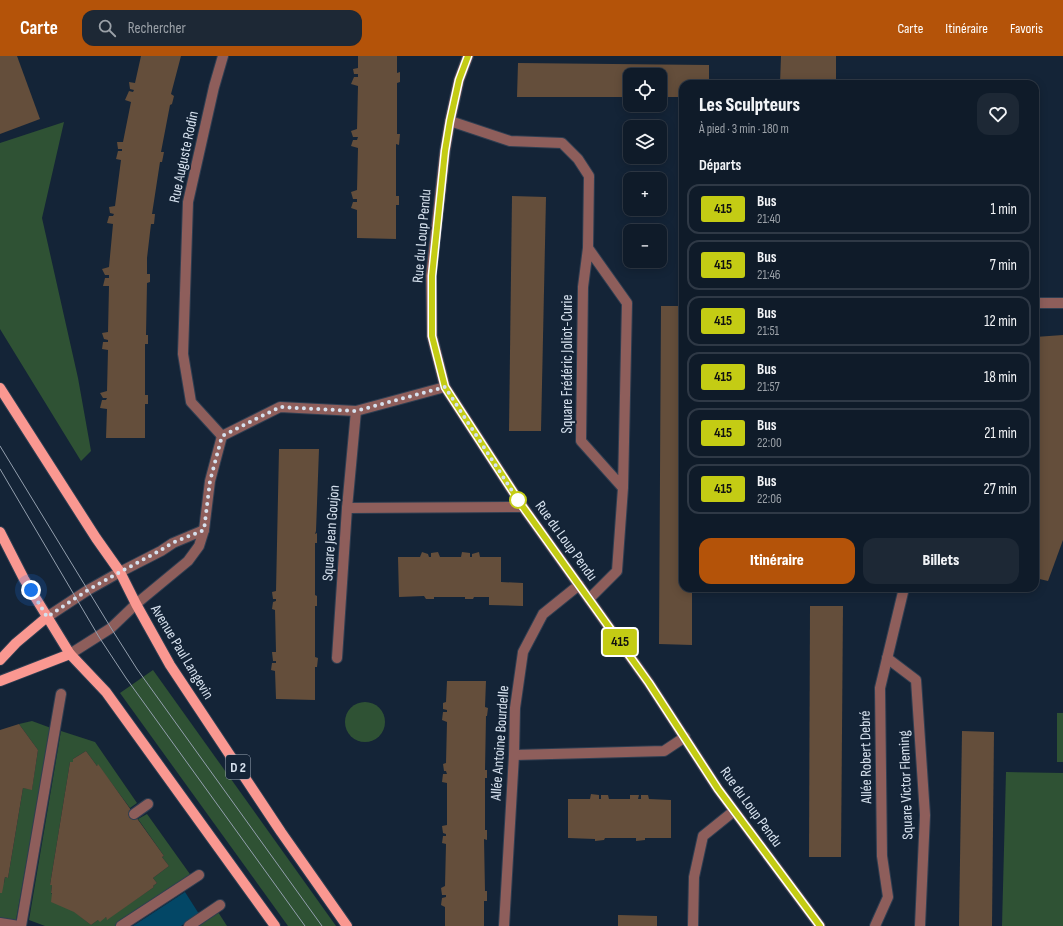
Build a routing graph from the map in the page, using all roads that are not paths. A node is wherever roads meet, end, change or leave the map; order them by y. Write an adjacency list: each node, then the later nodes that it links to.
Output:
1 (223, 56): 10 (street, Rue Auguste Rodin)
2 (468, 56): 3 (street, Rue du Loup Pendu)
3 (450, 121): 4 (street, Square Frédéric Joliot-Curie); 7 (street, Rue du Loup Pendu)
4 (588, 248): 11 (street); 11 (street, Square Frédéric Joliot-Curie)
5 (1039, 303): 6 (street)
6 (1063, 303)
7 (445, 387): 9 (street); 12 (street, Rue du Loup Pendu)
8 (0, 388): 16 (main road, Avenue Paul Langevin / D 2)
9 (356, 411): 10 (street); 13 (street, Square Jean Goujon)
10 (222, 436): 14 (street)
11 (623, 488): 19 (street)
12 (523, 507): 13 (street); 17 (street, Rue du Loup Pendu)
13 (347, 508): 23 (street, Square Jean Goujon)
14 (204, 530): 16 (street); 20 (street)
15 (0, 532): 21 (main road)
16 (124, 569): 20 (main road, Avenue Paul Langevin / D 2); 21 (street)
17 (579, 585): 19 (street, Rue du Loup Pendu); 29 (street, Allée Antoine Bourdelle)
18 (903, 592): 24 (street, Allée Robert Debré)
19 (589, 599): 28 (street, Rue du Loup Pendu)
20 (136, 604): 22 (street); 40 (main road, Avenue Paul Langevin / D 2)
21 (47, 617): 22 (main road); 25 (main road)
22 (70, 654): 26 (main road); 39 (main road)
23 (337, 658)
24 (887, 658): 44 (street, Allée Robert Debré); 45 (street, Square Victor Fleming)
25 (0, 660)
26 (0, 681)
27 (61, 694): 36 (street)
28 (685, 736): 29 (street); 31 (street, Rue du Loup Pendu)
29 (514, 755): 41 (street, Allée Antoine Bourdelle)
30 (148, 804): 32 (street)
31 (734, 811): 42 (street); 43 (street, Rue du Loup Pendu)
32 (134, 814)
33 (199, 875): 37 (street)
34 (220, 905): 38 (street)
35 (0, 923): 36 (street)
36 (20, 926)
37 (121, 926)
38 (189, 926)
39 (275, 926)
40 (347, 926)
41 (504, 926)
42 (693, 926)
43 (820, 926)
44 (875, 926)
45 (920, 926)

